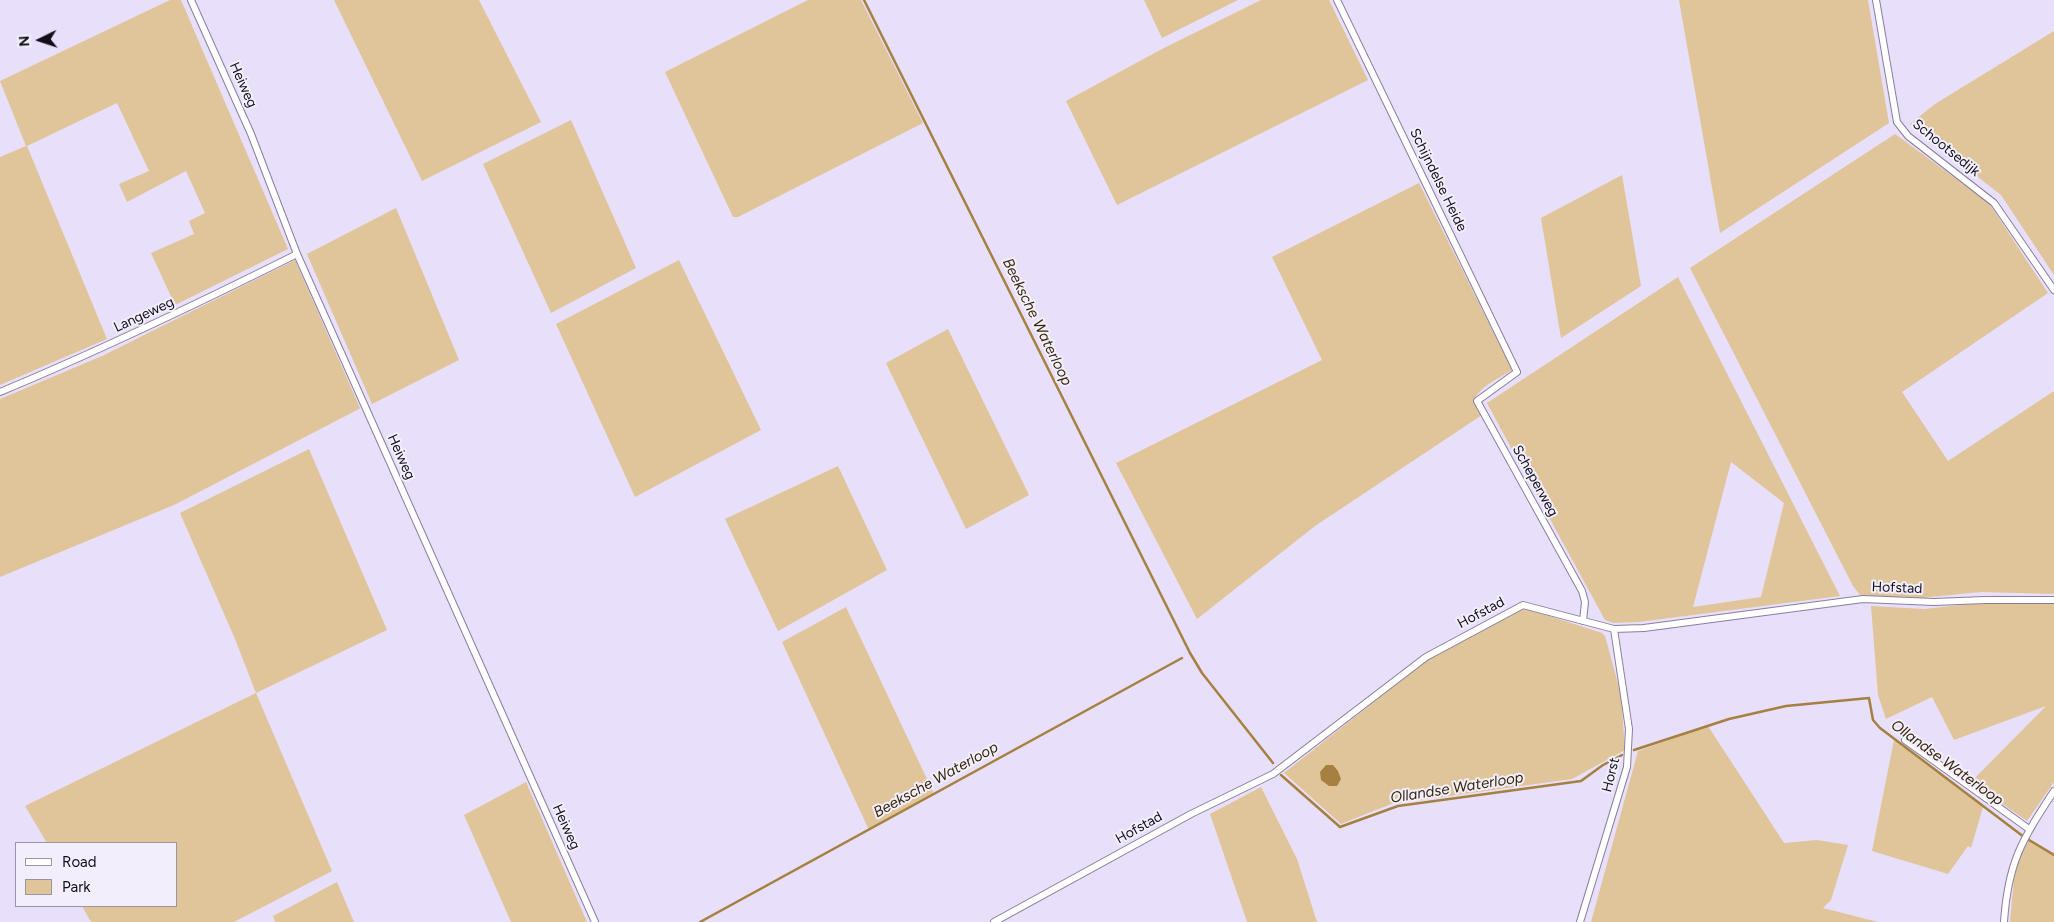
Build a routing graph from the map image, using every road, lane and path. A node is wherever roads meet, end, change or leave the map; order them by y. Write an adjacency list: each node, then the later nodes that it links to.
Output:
1 (191, 0): 4 (street, Heiweg)
2 (1336, 0): 6 (street, Schijndelse Heide)
3 (1876, 0): 5 (street, Schootsedijk)
4 (297, 254): 7 (street, Langeweg); 14 (street, Heiweg)
5 (2054, 290)
6 (1517, 372): 9 (street, Scheperweg)
7 (0, 392)
8 (2054, 600): 10 (street, Hofstad)
9 (1583, 621): 10 (street, Hofstad); 15 (street, Hofstad)
10 (1614, 629): 16 (street, Horst)
11 (1905, 740): 13 (street)
12 (2054, 791): 13 (street)
13 (2028, 831): 17 (street)
14 (595, 922)
15 (994, 922)
16 (1580, 922)
17 (2004, 922)

